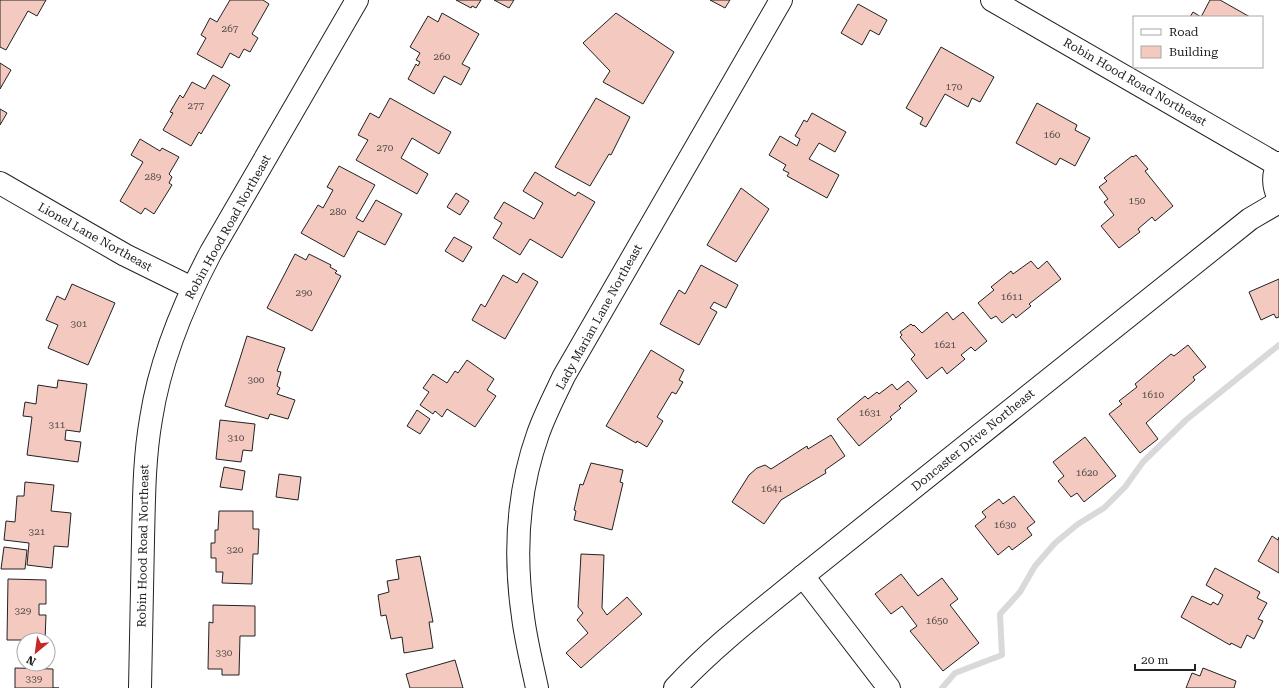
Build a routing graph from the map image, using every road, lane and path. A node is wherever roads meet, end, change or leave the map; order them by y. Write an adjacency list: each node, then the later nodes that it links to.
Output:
1 (357, 0): 8 (street, Robin Hood Road Northeast)
2 (780, 0): 11 (street, Lady Marian Lane Northeast)
3 (992, 0): 4 (street, Robin Hood Road Northeast)
4 (1278, 164): 6 (street)
5 (0, 183): 8 (street, Lionel Lane Northeast)
6 (1279, 198)
7 (1279, 202): 9 (street, Doncaster Drive Northeast)
8 (192, 288): 10 (street, Robin Hood Road Northeast)
9 (803, 576): 12 (street, Doncaster Drive Northeast); 13 (street)
10 (140, 688)
11 (537, 688)
12 (675, 688)
13 (889, 688)

